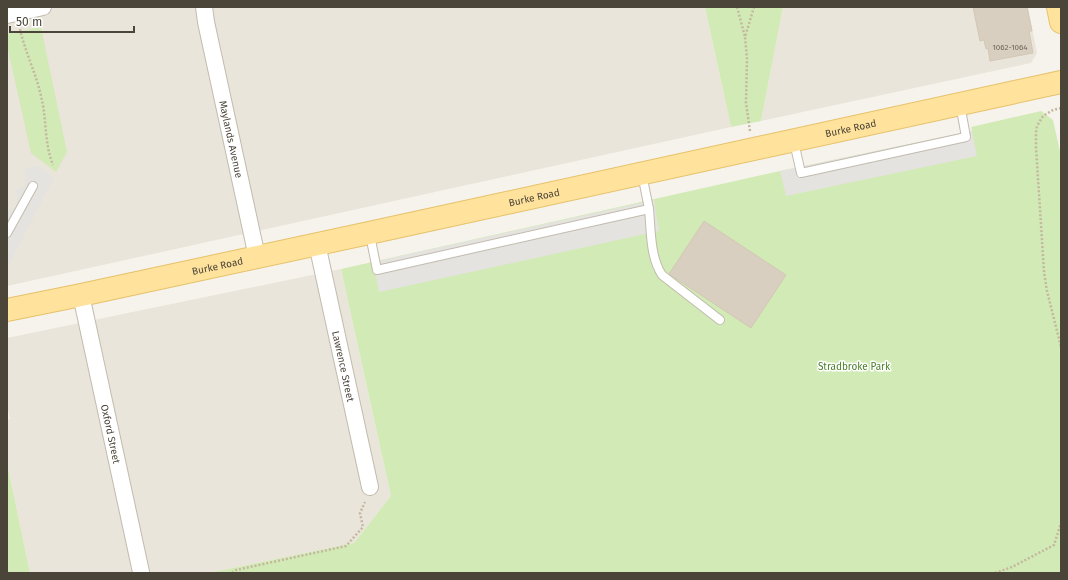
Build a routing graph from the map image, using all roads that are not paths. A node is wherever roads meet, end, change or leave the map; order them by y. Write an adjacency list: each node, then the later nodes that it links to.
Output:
1 (43, 7): 4 (street)
2 (1058, 7): 5 (main road)
3 (203, 12): 15 (street, Maylands Avenue)
4 (7, 15)
5 (1061, 22)
6 (1061, 82): 7 (main road, Burke Road)
7 (960, 104): 8 (main road, Burke Road); 8 (lane)
8 (793, 140): 9 (main road, Burke Road)
9 (642, 173): 11 (lane); 13 (main road, Burke Road)
10 (33, 186): 12 (lane)
11 (649, 209): 13 (lane); 18 (lane)
12 (7, 233)
13 (369, 233): 14 (main road, Burke Road)
14 (317, 244): 15 (main road, Burke Road); 19 (street, Lawrence Street)
15 (257, 257): 16 (main road, Burke Road)
16 (81, 296): 17 (main road, Burke Road); 20 (street, Oxford Street)
17 (7, 310)
18 (720, 320)
19 (370, 487)
20 (141, 572)

